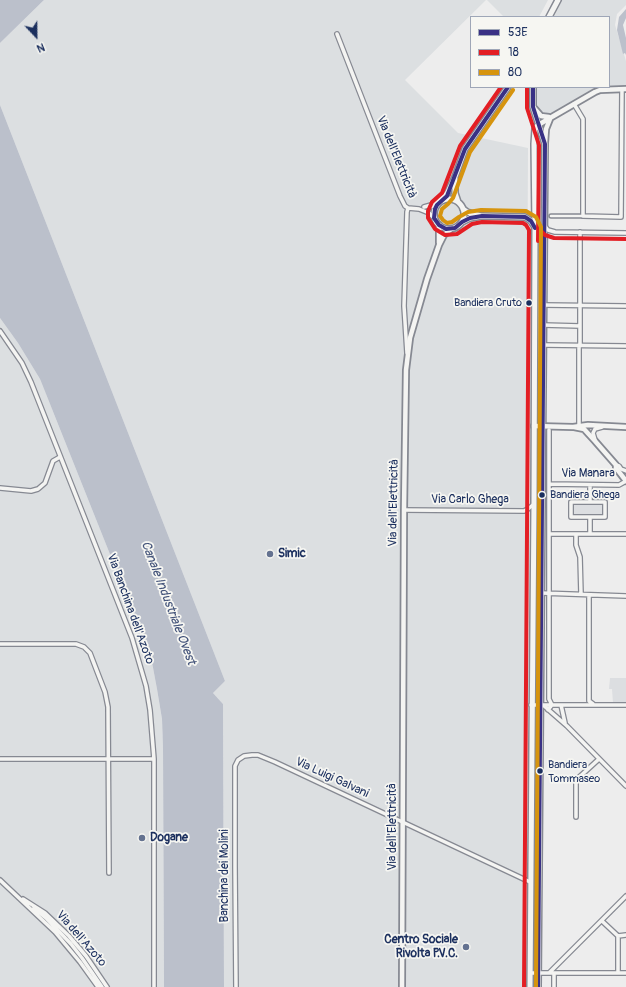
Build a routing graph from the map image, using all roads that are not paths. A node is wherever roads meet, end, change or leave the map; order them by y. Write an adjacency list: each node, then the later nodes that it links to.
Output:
1 (558, 0): 2 (main road)
2 (550, 16)
3 (337, 34): 19 (street, Via dell'Elettricità)
4 (507, 88): 13 (main road)
5 (533, 88): 8 (main road)
6 (624, 89): 7 (street); 25 (street)
7 (574, 104): 9 (street); 25 (street)
8 (533, 107): 9 (street); 10 (main road)
9 (550, 117): 10 (street); 12 (street)
10 (538, 125): 11 (main road); 12 (main road)
11 (534, 144): 12 (main road); 22 (main road)
12 (545, 144): 30 (main road)
13 (456, 176): 14 (main road); 16 (main road)
14 (449, 190): 15 (main road); 18 (street)
15 (444, 200): 16 (main road); 17 (main road)
16 (459, 203): 21 (main road)
17 (437, 205): 18 (street); 27 (main road)
18 (424, 207): 20 (street)
19 (408, 208): 20 (street); 45 (street, Via dell'Elettricità)
20 (419, 209): 27 (street)
21 (463, 209): 23 (main road); 28 (main road)
22 (535, 213): 26 (main road); 31 (main road)
23 (482, 216): 26 (main road); 28 (main road)
24 (551, 216): 25 (street)
25 (583, 216)
26 (525, 217): 31 (main road)
27 (434, 218): 29 (main road)
28 (462, 222): 32 (main road)
29 (438, 225): 32 (main road); 35 (street)
30 (544, 225): 33 (street); 36 (main road)
31 (535, 228): 47 (main road)
32 (451, 229): 35 (street)
33 (580, 232): 34 (street); 37 (street)
34 (626, 233)
35 (439, 245): 45 (street)
36 (543, 305): 37 (street); 39 (main road)
37 (580, 305): 38 (street); 40 (street)
38 (626, 306)
39 (543, 325): 40 (street); 42 (main road)
40 (580, 326): 43 (street)
41 (0, 331): 54 (street, Via Banchina dell'Azoto)
42 (543, 345): 43 (street); 48 (main road)
43 (580, 346): 44 (street); 46 (street)
44 (626, 346)
45 (407, 358): 63 (street, Via dell'Elettricità)
46 (579, 425): 49 (street); 50 (street)
47 (534, 426): 48 (street); 62 (main road)
48 (542, 426): 50 (street); 69 (main road)
49 (603, 426): 51 (street); 53 (street)
50 (573, 427): 53 (street)
51 (626, 427)
52 (549, 430): 58 (street)
53 (596, 441): 55 (street)
54 (60, 456): 60 (street); 87 (street, Via Banchina dell'Azoto)
55 (616, 465): 56 (street); 57 (street)
56 (626, 471)
57 (626, 481): 59 (street, Via Manara)
58 (549, 484): 59 (street, Via Manara); 65 (street)
59 (590, 485): 61 (street)
60 (0, 488)
61 (590, 502): 64 (street); 64 (street)
62 (534, 504): 63 (street, Via Carlo Ghega); 77 (main road)
63 (404, 510): 92 (street, Via dell'Elettricità)
64 (590, 517): 67 (street)
65 (549, 534): 66 (street); 70 (street)
66 (576, 534): 67 (street); 71 (street)
67 (590, 534): 68 (street)
68 (626, 534)
69 (541, 593): 70 (street); 78 (main road)
70 (548, 594): 71 (street); 79 (street)
71 (581, 594): 72 (street)
72 (589, 595): 73 (street); 75 (street)
73 (626, 595)
74 (0, 644): 86 (street)
75 (590, 701): 76 (street); 81 (street)
76 (593, 704): 81 (street); 82 (street)
77 (531, 705): 78 (street); 95 (main road)
78 (541, 705): 79 (street); 83 (street); 101 (main road)
79 (552, 705): 80 (street); 83 (street)
80 (561, 705): 81 (street); 84 (street)
81 (585, 705)
82 (626, 705)
83 (548, 710): 84 (street)
84 (561, 719): 88 (street)
85 (0, 759): 86 (street)
86 (108, 759): 87 (street); 93 (street)
87 (154, 759): 109 (street, Via Banchina dell'Azoto)
88 (599, 759): 90 (street); 91 (street)
89 (235, 765): 92 (street, Via Luigi Galvani); 110 (street, Banchina dei Molini)
90 (626, 786)
91 (576, 817)
92 (403, 822): 95 (street, Via Luigi Galvani); 111 (street, Via dell'Elettricità)
93 (109, 873)
94 (0, 880): 96 (street, Via dell'Azoto)
95 (530, 882): 102 (main road)
96 (16, 894): 106 (street, Via dell'Azoto); 107 (street, Via dell'Azoto); 108 (street, Via dell'Azoto)
97 (626, 896): 98 (street)
98 (602, 921): 100 (street); 103 (street)
99 (626, 935): 100 (street)
100 (618, 936): 104 (street)
101 (538, 972): 102 (street); 103 (street); 113 (main road)
102 (530, 973): 112 (main road)
103 (552, 973): 104 (street); 114 (street)
104 (618, 973): 105 (street)
105 (626, 973)
106 (98, 987)
107 (102, 987)
108 (107, 987)
109 (154, 987)
110 (236, 987)
111 (402, 987)
112 (530, 987)
113 (538, 987)
114 (554, 987)

